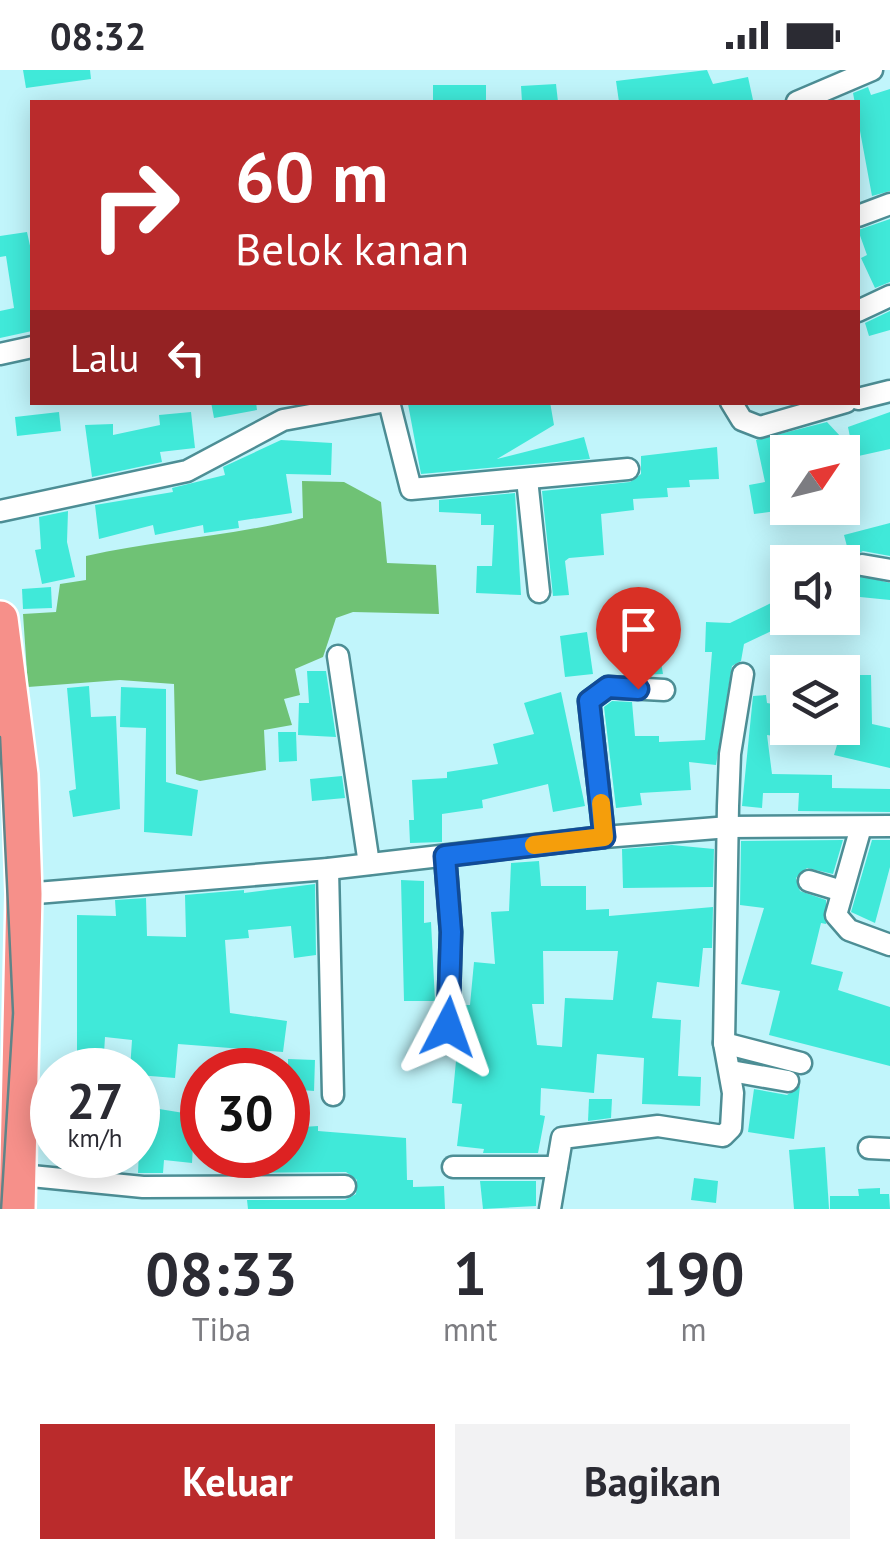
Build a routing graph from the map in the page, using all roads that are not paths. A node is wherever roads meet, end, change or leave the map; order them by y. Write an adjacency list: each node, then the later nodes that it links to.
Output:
1 (872, 70): 2 (street)
2 (826, 96)
3 (890, 204): 4 (street)
4 (860, 215)
5 (890, 296): 6 (street)
6 (860, 304)
7 (30, 348): 8 (street)
8 (0, 354)
9 (890, 391): 10 (street)
10 (863, 398)
11 (365, 405): 17 (street)
12 (390, 405): 16 (street)
13 (733, 405): 14 (street)
14 (831, 405)
15 (628, 470): 16 (street)
16 (527, 479): 20 (street)
17 (0, 511)
18 (862, 566): 19 (street)
19 (890, 570)
20 (539, 592)
21 (0, 620): 34 (highway)
22 (338, 656): 30 (street)
23 (743, 674): 26 (street)
24 (664, 690): 28 (street)
25 (890, 826): 27 (street)
26 (729, 827): 27 (street); 28 (street); 37 (street)
27 (861, 827): 33 (street)
28 (604, 837): 29 (street)
29 (445, 856): 30 (street); 36 (street)
30 (369, 864): 31 (street)
31 (328, 869): 34 (street); 41 (street)
32 (809, 882): 33 (street)
33 (842, 891): 35 (street)
34 (24, 894): 42 (highway)
35 (890, 945)
36 (448, 1027)
37 (724, 1043): 38 (street); 39 (street)
38 (801, 1063)
39 (730, 1072): 40 (street); 44 (street)
40 (788, 1080)
41 (334, 1095)
42 (11, 1136): 46 (highway)
43 (453, 1167): 44 (street)
44 (557, 1168): 47 (street)
45 (346, 1186): 46 (street)
46 (19, 1192)
47 (550, 1209)

